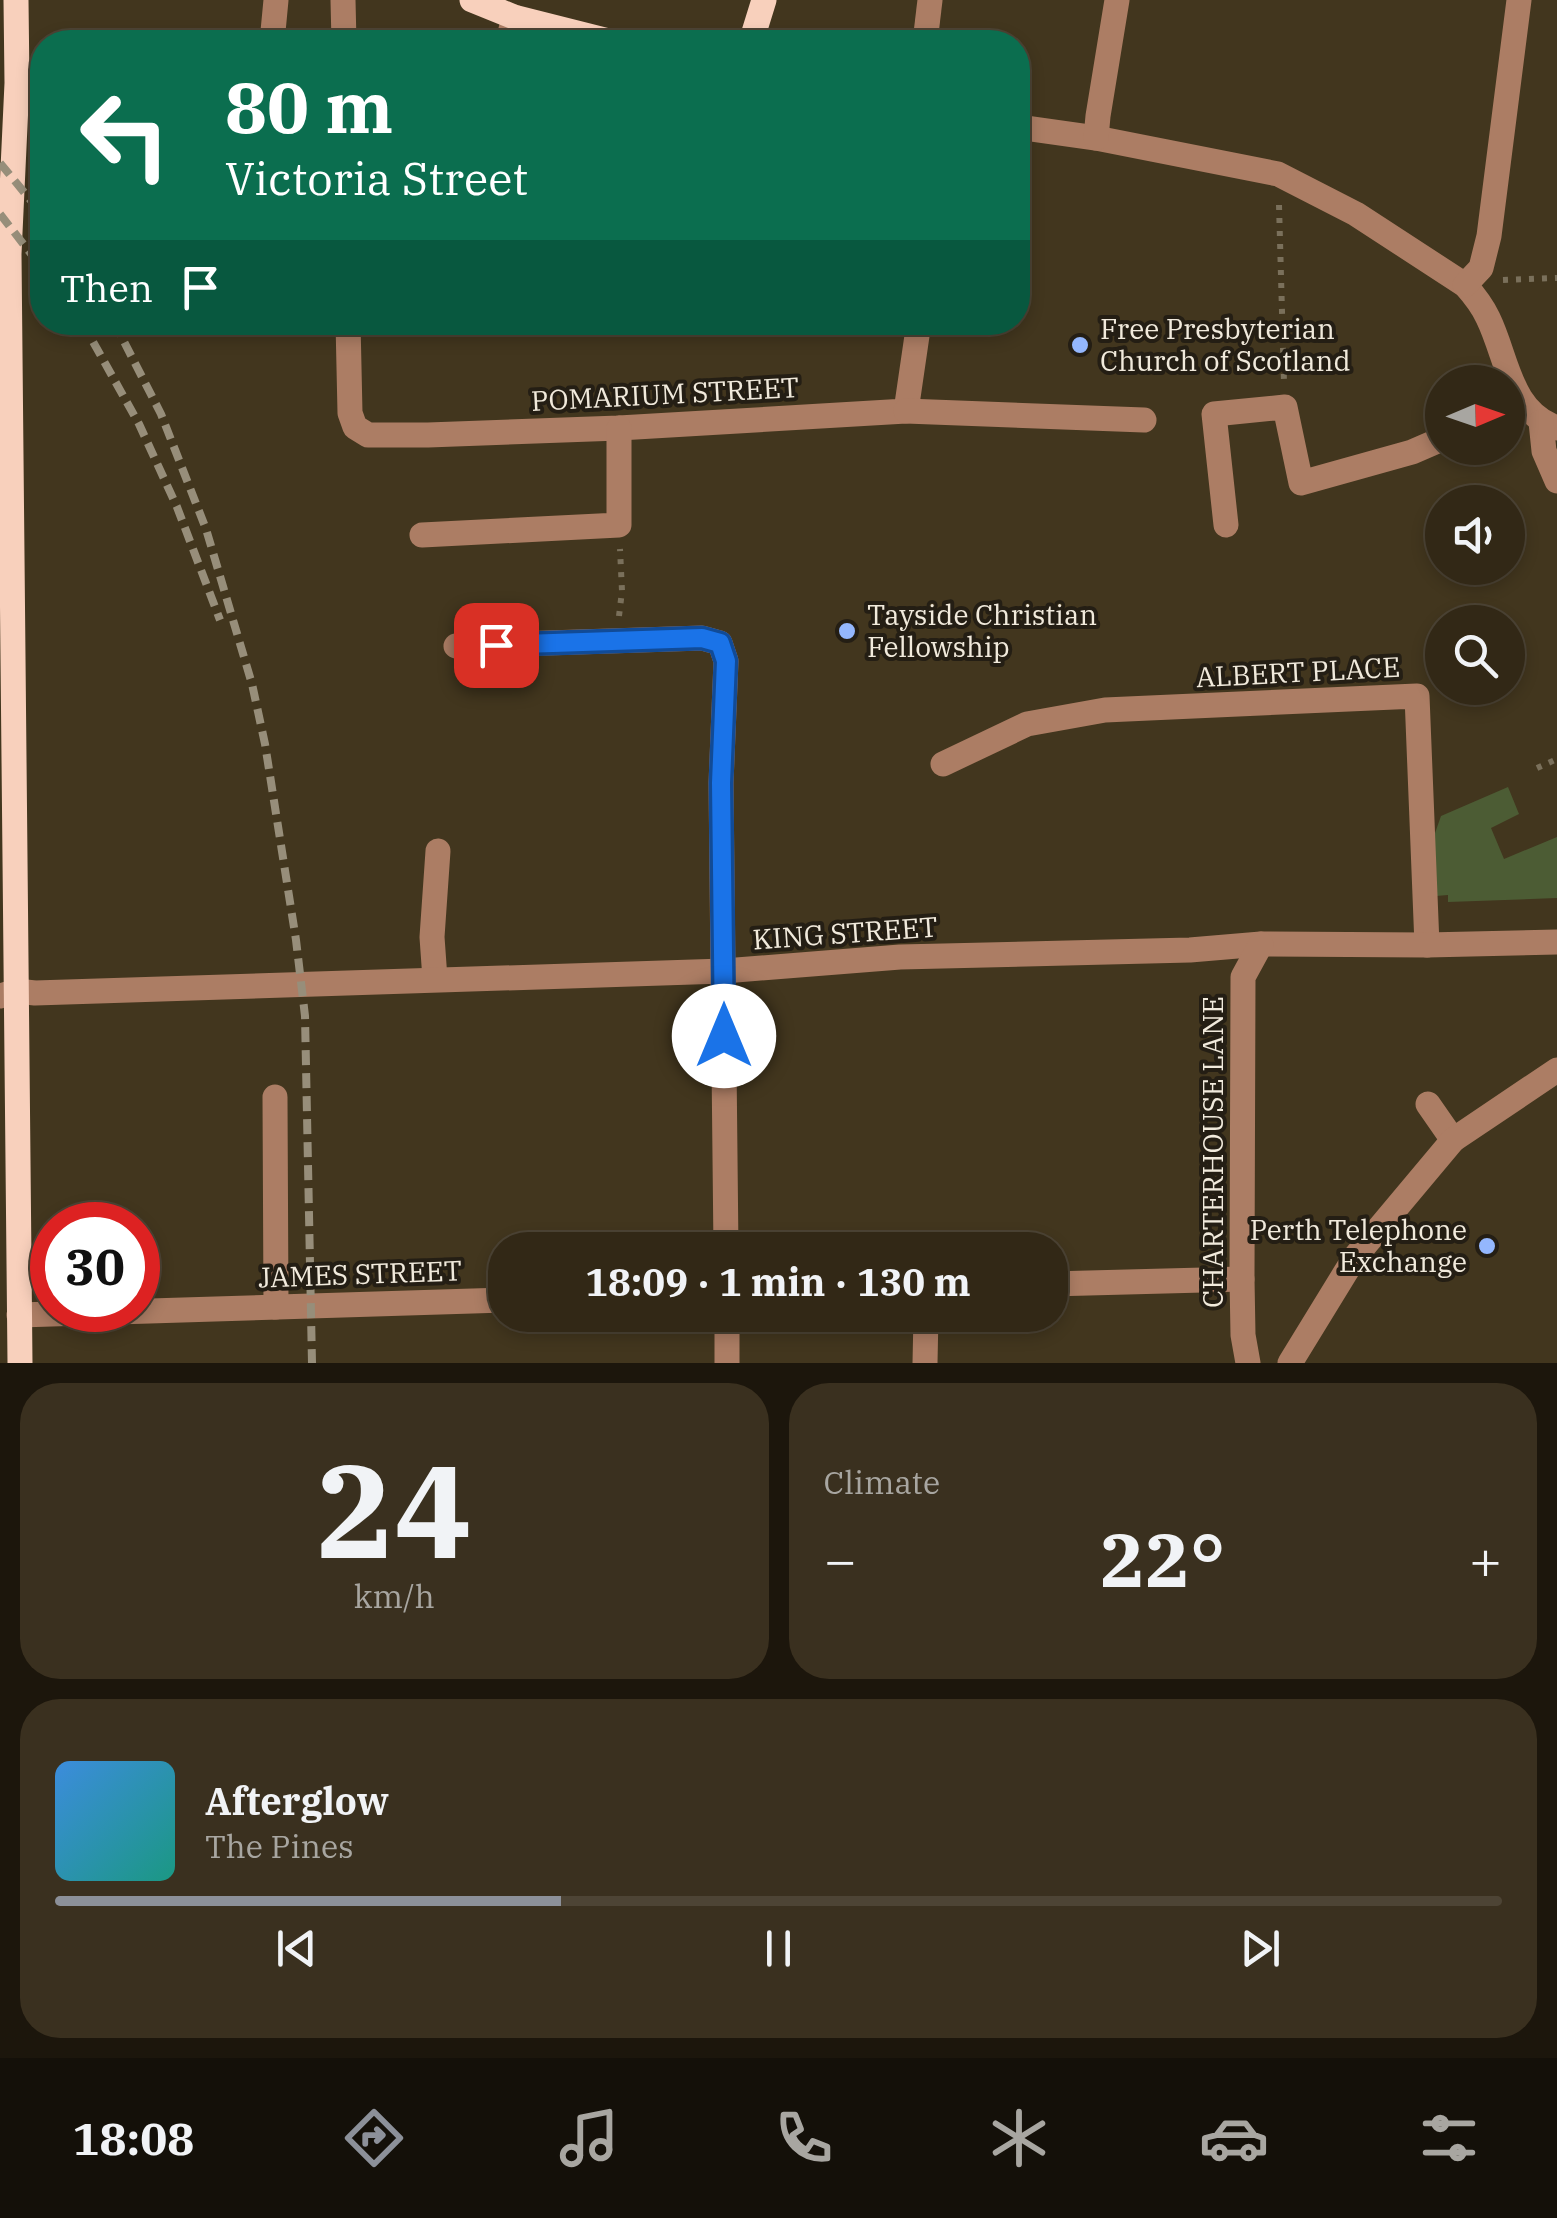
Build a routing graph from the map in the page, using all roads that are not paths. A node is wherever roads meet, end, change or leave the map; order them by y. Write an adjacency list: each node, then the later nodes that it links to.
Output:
1 (16, 0): 18 (main road)
2 (276, 0): 10 (street)
3 (343, 0): 11 (street)
4 (472, 0): 9 (main road)
5 (764, 0): 14 (main road)
6 (930, 0): 15 (street)
7 (1117, 0): 17 (street)
8 (1518, 0): 19 (street)
9 (514, 17): 12 (street); 13 (main road)
10 (273, 30)
11 (344, 30)
12 (511, 30)
13 (565, 30)
14 (755, 30)
15 (926, 30)
16 (1030, 128): 17 (street)
17 (1096, 138): 19 (street)
18 (5, 253): 40 (main road)
19 (1465, 285): 22 (street)
20 (348, 335): 27 (street, POMARIUM STREET)
21 (917, 335): 23 (street)
22 (1502, 365)
23 (906, 411): 25 (street, POMARIUM STREET); 27 (street, POMARIUM STREET)
24 (1525, 412): 26 (street)
25 (1144, 420)
26 (1549, 425): 29 (street)
27 (619, 428): 31 (street)
28 (1425, 447): 30 (street)
29 (1557, 481)
30 (1226, 525)
31 (422, 534)
32 (456, 646): 38 (street)
33 (942, 764): 37 (street, ALBERT PLACE)
34 (438, 851): 39 (street)
35 (1557, 942): 37 (street, KING STREET)
36 (1260, 944): 37 (street, KING STREET); 38 (street, KING STREET); 46 (street, CHARTERHOUSE LANE)
37 (1426, 945)
38 (724, 970): 39 (street, KING STREET); 45 (street)
39 (435, 978): 40 (street, KING STREET)
40 (9, 993): 50 (main road)
41 (1554, 1079): 44 (street)
42 (275, 1097): 49 (street)
43 (1428, 1104): 44 (street)
44 (1453, 1140): 57 (street)
45 (726, 1232)
46 (1242, 1278): 47 (street); 56 (street, CHARTERHOUSE LANE)
47 (1068, 1283)
48 (488, 1301): 49 (street, JAMES STREET)
49 (276, 1307): 50 (street, JAMES STREET)
50 (19, 1314): 53 (main road)
51 (727, 1332): 54 (street)
52 (926, 1332): 55 (street)
53 (20, 1363)
54 (727, 1363)
55 (926, 1363)
56 (1248, 1363)
57 (1290, 1363)

